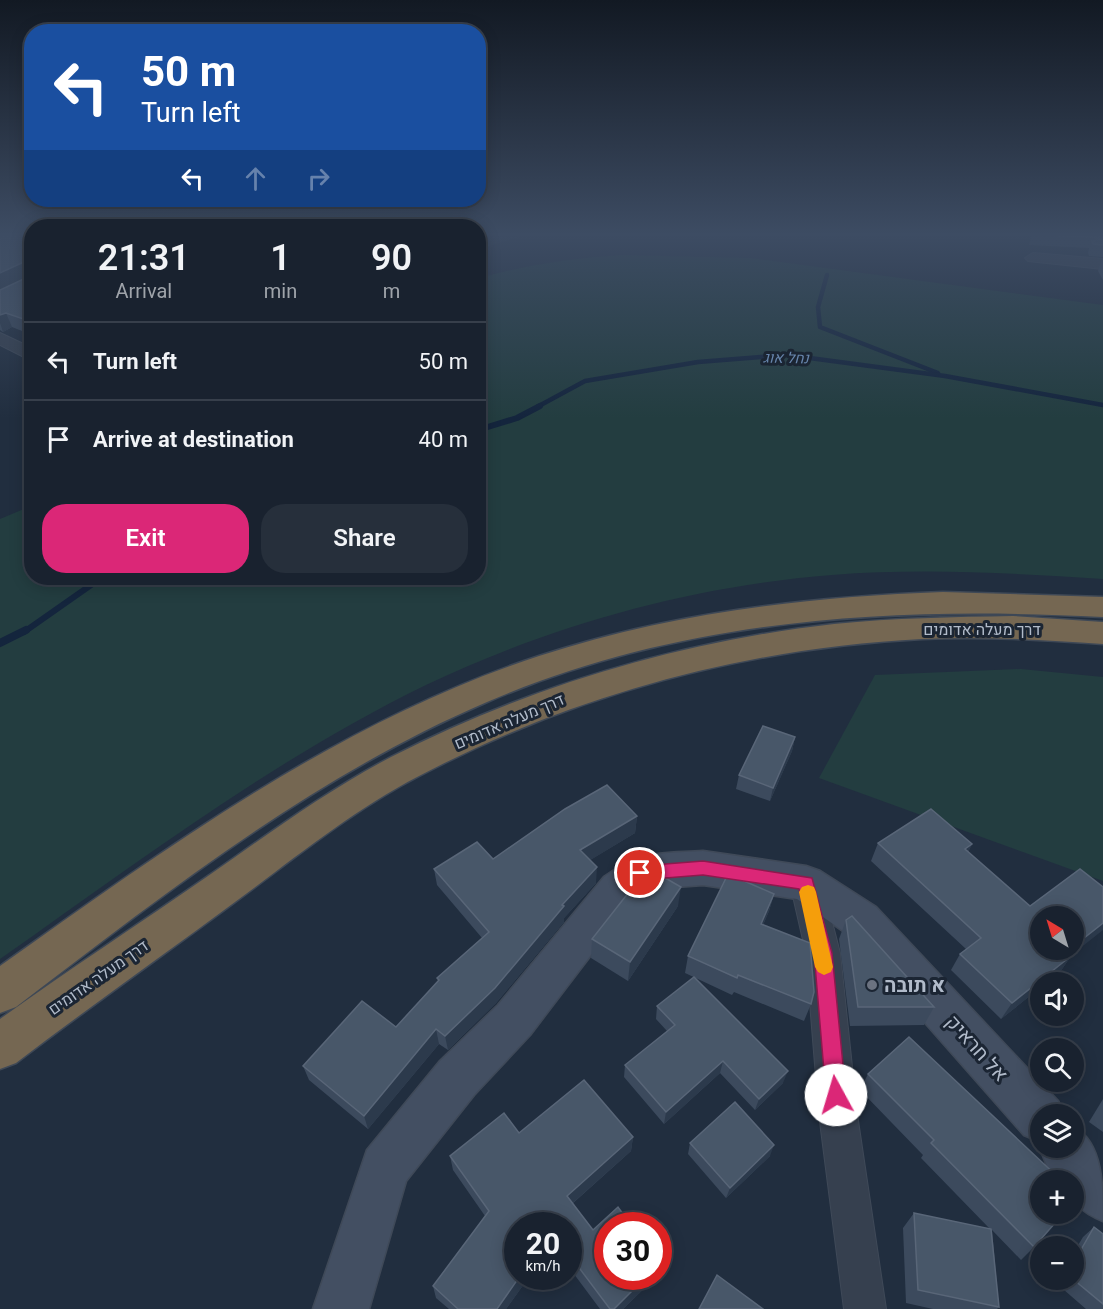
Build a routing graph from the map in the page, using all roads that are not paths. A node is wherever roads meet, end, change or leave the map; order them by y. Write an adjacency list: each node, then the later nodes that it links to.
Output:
1 (0, 338): 2 (street)
2 (24, 352)
3 (1103, 607): 6 (highway, דרך מעלה אדומים)
4 (1103, 633): 7 (highway, דרך מעלה אדומים)
5 (806, 883): 8 (street, אל חראיק); 11 (street); 12 (street)
6 (0, 992)
7 (0, 1047)
8 (1030, 1106)
9 (1073, 1158): 10 (street)
10 (1103, 1195)
11 (341, 1309)
12 (866, 1309)

